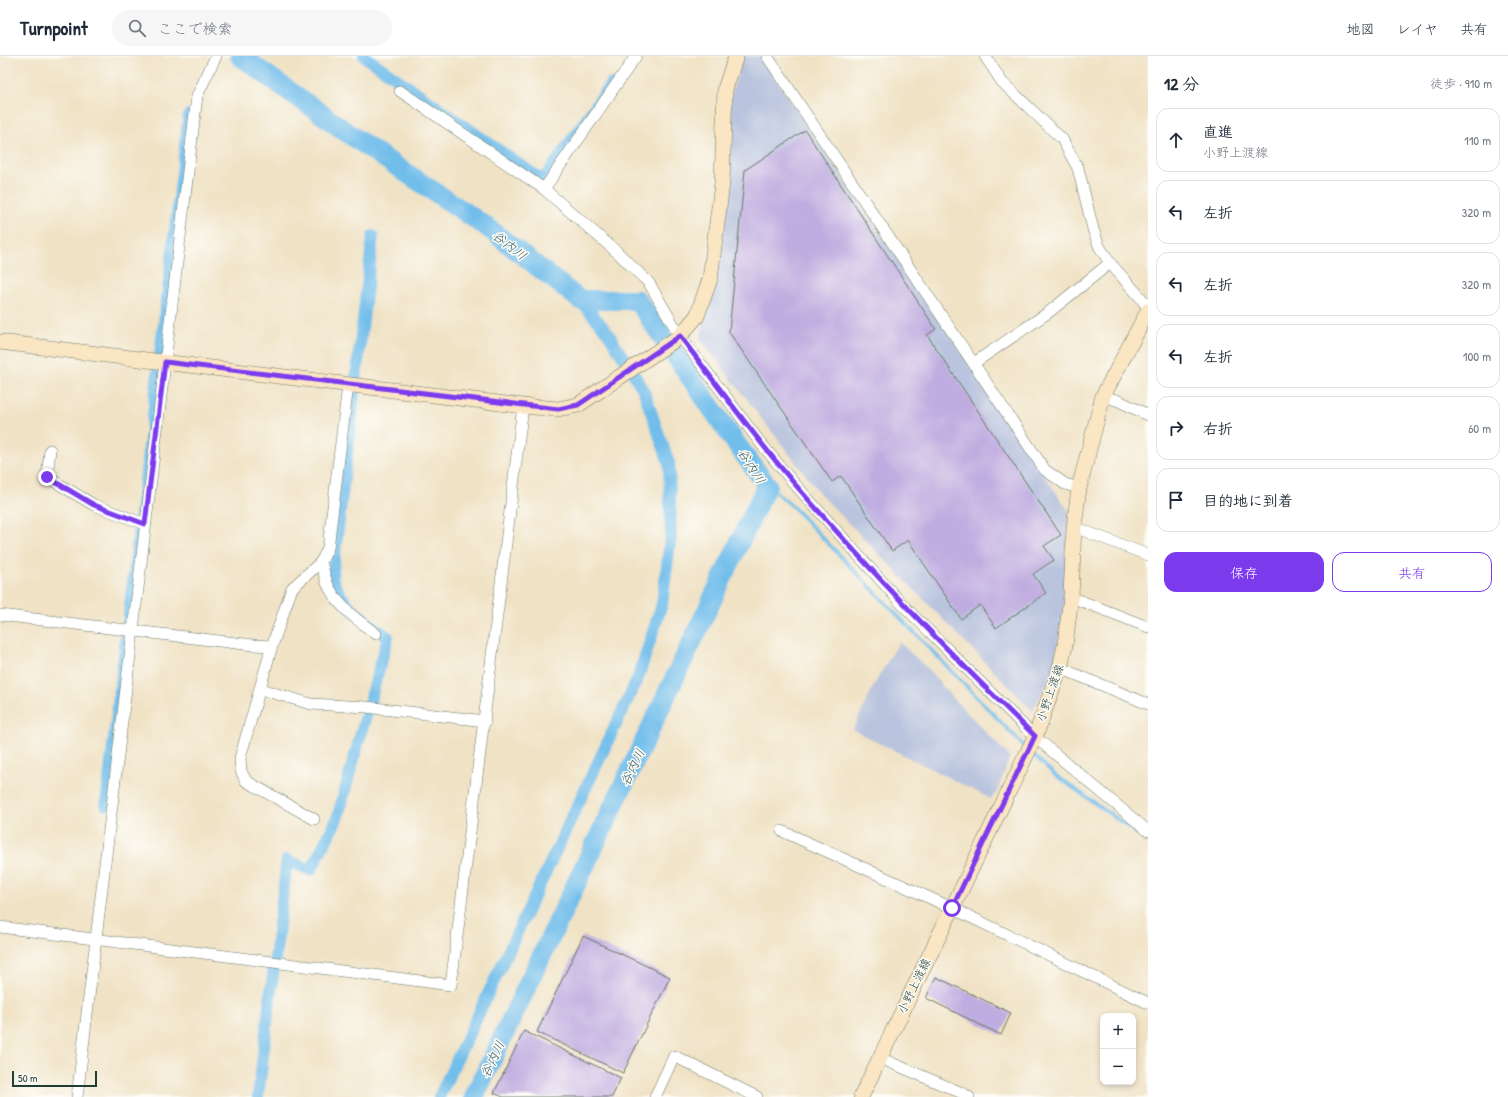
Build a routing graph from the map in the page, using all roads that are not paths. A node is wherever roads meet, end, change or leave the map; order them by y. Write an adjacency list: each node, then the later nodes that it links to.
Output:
1 (216, 56): 12 (street)
2 (636, 56): 7 (street)
3 (736, 56): 10 (street)
4 (767, 56): 13 (street)
5 (984, 56): 8 (street)
6 (400, 91): 7 (street)
7 (544, 189): 10 (street)
8 (1110, 263): 9 (street); 13 (street)
9 (1148, 310): 15 (street, 小野上渡線)
10 (678, 338): 16 (street); 34 (street)
11 (0, 342): 12 (street)
12 (165, 362): 14 (street); 20 (street)
13 (974, 363): 19 (street)
14 (348, 385): 16 (street); 23 (street)
15 (1102, 396): 17 (street); 19 (street, 小野上渡線)
16 (523, 406): 33 (street)
17 (1148, 415)
18 (50, 450): 20 (street)
19 (1079, 488): 21 (street, 小野上渡線)
20 (145, 524): 27 (street)
21 (1074, 527): 22 (street); 24 (street, 小野上渡線)
22 (1148, 555)
23 (321, 562): 28 (street); 29 (street)
24 (1071, 597): 26 (street); 30 (street, 小野上渡線)
25 (0, 615): 27 (street)
26 (1148, 627)
27 (133, 632): 29 (street); 40 (street)
28 (376, 634)
29 (272, 646): 31 (street)
30 (1060, 668): 32 (street); 34 (street, 小野上渡線)
31 (260, 689): 33 (street); 35 (street)
32 (1148, 704)
33 (485, 721): 40 (street)
34 (1035, 736): 37 (street); 38 (street, 小野上渡線)
35 (314, 819)
36 (782, 831): 38 (street)
37 (1148, 831)
38 (952, 908): 41 (street); 42 (street, 小野上渡線)
39 (0, 927): 40 (street)
40 (96, 939): 43 (street)
41 (1148, 1003)
42 (880, 1058): 46 (street, 小野上渡線); 47 (street)
43 (77, 1097)
44 (654, 1097): 45 (street)
45 (757, 1097)
46 (862, 1097)
47 (969, 1097)

